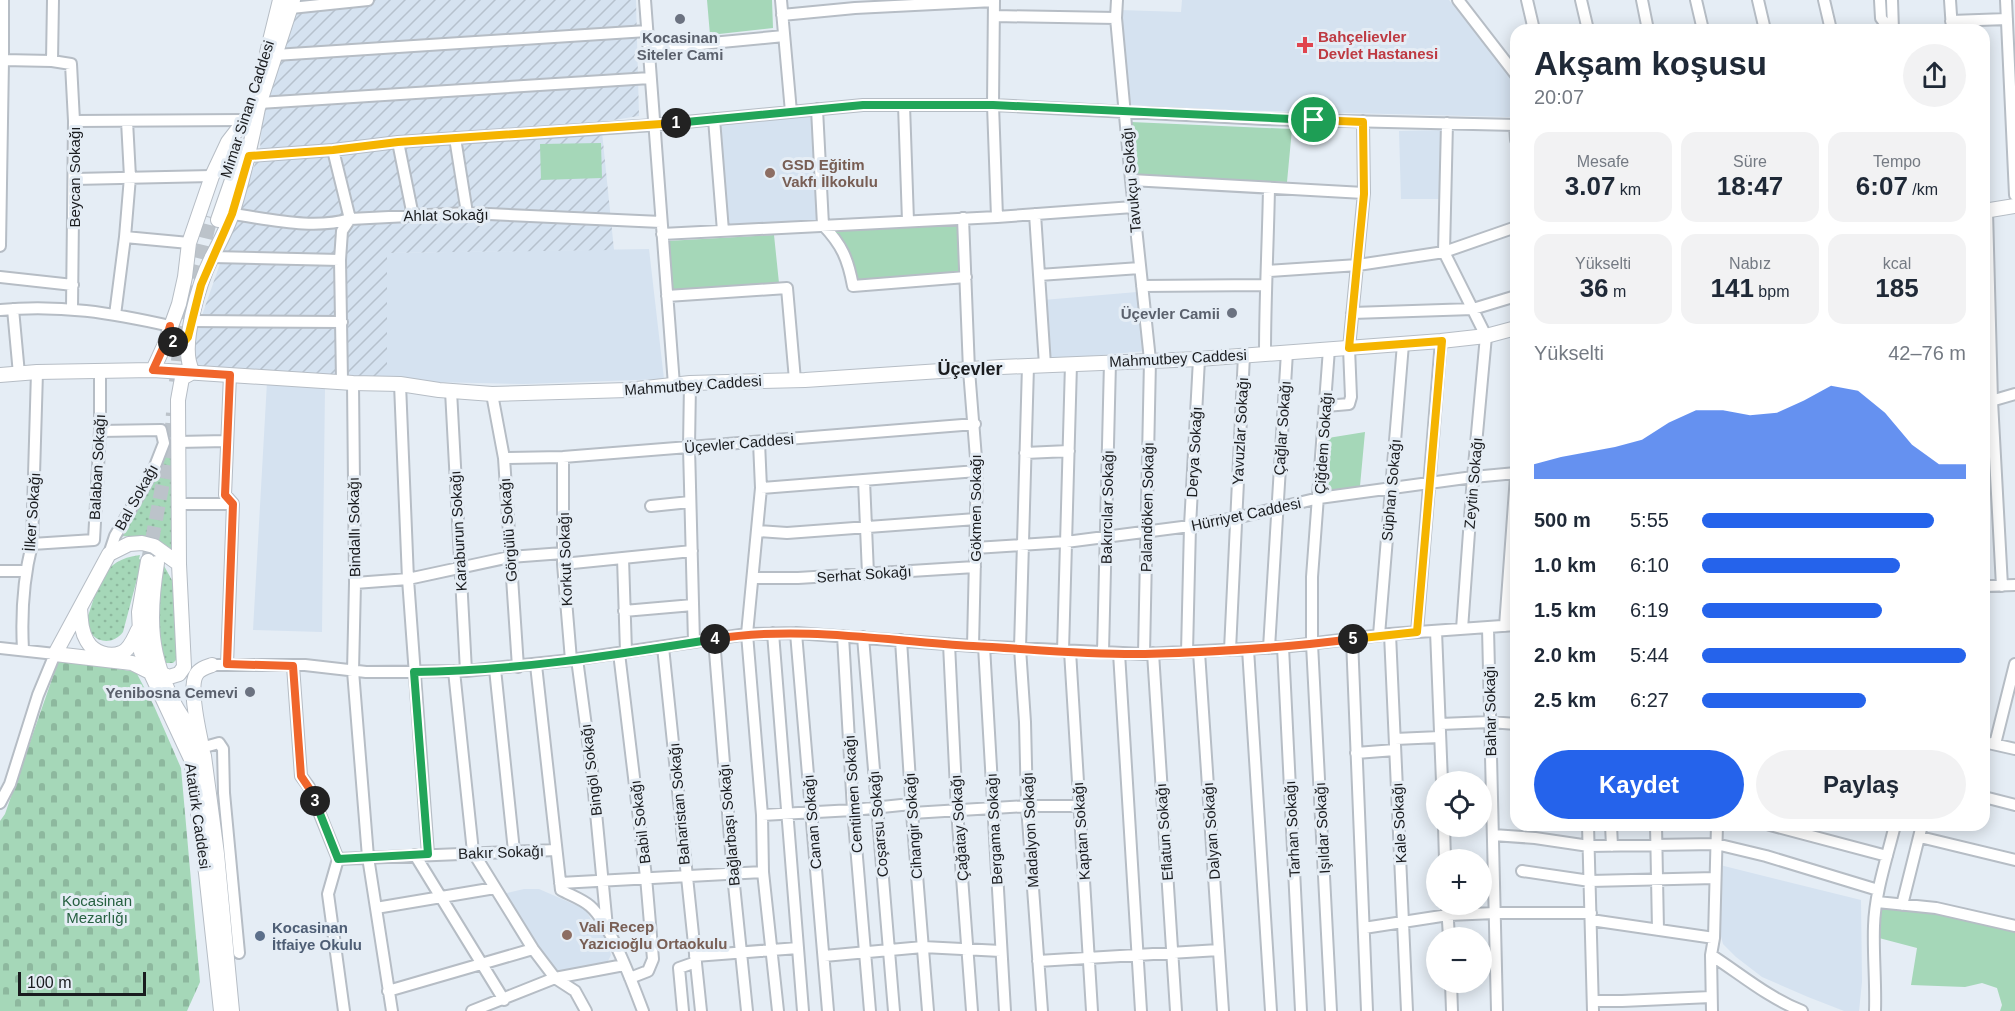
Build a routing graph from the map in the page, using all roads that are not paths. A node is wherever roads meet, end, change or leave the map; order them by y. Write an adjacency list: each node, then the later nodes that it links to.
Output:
1 (3, 0): 38 (street)
2 (53, 0): 39 (street)
3 (368, 0): 19 (street)
4 (645, 0): 34 (street)
5 (781, 0): 20 (street)
6 (994, 0): 20 (street); 22 (street)
7 (1117, 0): 23 (street, Tavukçu Sokağı)
8 (1458, 0): 40 (street)
9 (1527, 0): 24 (street)
10 (1642, 0): 26 (street)
11 (1696, 0): 27 (street)
12 (1758, 0): 28 (street)
13 (1824, 0): 29 (street)
14 (1880, 0): 30 (street)
15 (1892, 0): 31 (street)
16 (1950, 0): 32 (street)
17 (2006, 0): 21 (street)
18 (1585, 1): 25 (street)
19 (288, 3): 37 (main road, Mimar Sinan Caddesi); 49 (main road, Mimar Sinan Caddesi)
20 (782, 15): 35 (street)
21 (2010, 15): 33 (street); 66 (street)
22 (995, 16): 23 (street); 44 (street)
23 (1116, 18): 47 (street, Tavukçu Sokağı)
24 (1533, 24)
25 (1587, 24)
26 (1647, 24)
27 (1702, 24)
28 (1764, 24)
29 (1830, 24)
30 (1886, 24)
31 (1892, 24)
32 (1950, 24)
33 (1968, 24)
34 (647, 31): 36 (street); 37 (street)
35 (784, 36): 36 (street); 46 (street)
36 (648, 49): 41 (street)
37 (275, 55): 42 (main road, Mimar Sinan Caddesi)
38 (2, 60): 39 (street); 85 (street)
39 (52, 61): 50 (street, Beycan Sokağı)
40 (1510, 67)
41 (650, 78): 42 (street); 54 (street)
42 (259, 103): 49 (main road, Mimar Sinan Caddesi); 59 (main road)
43 (904, 105): 44 (street); 45 (street); 77 (street)
44 (993, 105): 47 (street); 74 (street)
45 (818, 109): 46 (street); 79 (street)
46 (791, 112): 48 (street)
47 (1125, 112): 52 (street); 63 (street, Tavukçu Sokağı)
48 (714, 119): 54 (street); 81 (street)
49 (245, 120): 51 (street); 60 (main road)
50 (74, 121): 51 (street); 62 (street, Beycan Sokağı)
51 (127, 121): 61 (street)
52 (1363, 122): 53 (street); 65 (street)
53 (1447, 123): 55 (street); 86 (street)
54 (654, 125): 56 (street); 78 (street)
55 (1510, 125)
56 (455, 138): 57 (street); 70 (street)
57 (398, 142): 58 (street); 73 (street)
58 (333, 150): 59 (street); 76 (street)
59 (249, 156): 71 (main road)
60 (212, 176): 61 (street); 84 (main road)
61 (130, 177): 62 (street); 83 (street)
62 (74, 179): 95 (street, Beycan Sokağı)
63 (1131, 180): 64 (street); 68 (street, Tavukçu Sokağı)
64 (1269, 188): 65 (street); 91 (street)
65 (1364, 194): 89 (street)
66 (2015, 195)
67 (2015, 206): 69 (main road)
68 (1133, 207): 72 (street); 90 (street, Tavukçu Sokağı)
69 (1990, 210)
70 (467, 213): 73 (street, Ahlat Sokağı); 78 (street, Ahlat Sokağı)
71 (232, 214): 76 (street, Ahlat Sokağı); 87 (main road)
72 (1035, 214): 74 (street); 92 (street)
73 (413, 216): 76 (street, Ahlat Sokağı)
74 (997, 217): 75 (street)
75 (963, 218): 77 (street); 94 (street, Gökmen Sokağı)
76 (350, 219): 88 (street, Bindallı Sokağı)
77 (908, 221): 79 (street)
78 (661, 222): 82 (street)
79 (823, 225): 81 (street); 94 (street)
80 (1510, 229): 86 (street)
81 (723, 231): 82 (street)
82 (662, 234): 98 (street)
83 (125, 237): 84 (street); 105 (street)
84 (189, 243): 108 (main road)
85 (0, 246)
86 (1444, 252): 89 (street); 102 (street)
87 (212, 257): 88 (street); 106 (main road)
88 (340, 260): 107 (street, Bindallı Sokağı)
89 (1358, 265): 91 (street); 104 (street)
90 (1140, 268): 92 (street); 97 (street, Tavukçu Sokağı)
91 (1268, 271): 96 (street)
92 (1039, 275): 123 (street)
93 (0, 277): 95 (street)
94 (966, 277): 126 (street, Gökmen Sokağı)
95 (73, 285): 101 (street, Beycan Sokağı)
96 (1265, 285): 97 (street); 117 (street)
97 (1142, 286): 120 (street, Tavukçu Sokağı)
98 (667, 296): 133 (street); 137 (street)
99 (1510, 298): 102 (street)
100 (13, 309): 101 (street); 103 (street); 130 (street)
101 (72, 309): 105 (street)
102 (1473, 309): 104 (street); 110 (street)
103 (0, 310)
104 (1352, 313): 114 (street)
105 (115, 315): 108 (street)
106 (192, 321): 107 (street); 111 (main road)
107 (342, 322): 134 (street, Bindallı Sokağı)
108 (170, 326): 111 (main road); 125 (main road)
109 (1510, 330): 110 (main road, Mahmutbey Caddesi)
110 (1486, 336): 112 (main road, Mahmutbey Caddesi); 156 (street, Zeytin Sokağı)
111 (188, 337): 128 (main road)
112 (1442, 341): 113 (main road, Mahmutbey Caddesi); 158 (street)
113 (1402, 344): 114 (main road, Mahmutbey Caddesi); 159 (street, Süphan Sokağı)
114 (1349, 348): 115 (main road, Mahmutbey Caddesi); 142 (street)
115 (1329, 349): 116 (main road, Mahmutbey Caddesi); 142 (street, Çiğdem Sokağı)
116 (1287, 352): 117 (main road, Mahmutbey Caddesi); 166 (street, Çağlar Sokağı)
117 (1265, 353): 118 (main road, Mahmutbey Caddesi)
118 (1244, 355): 119 (main road, Mahmutbey Caddesi); 167 (street, Yavuzlar Sokağı)
119 (1198, 359): 120 (main road, Mahmutbey Caddesi); 169 (street, Derya Sokağı)
120 (1150, 360): 121 (main road, Mahmutbey Caddesi); 172 (street, Palandöken Sokağı)
121 (1110, 362): 122 (main road, Mahmutbey Caddesi); 173 (street, Bakırcılar Sokağı)
122 (1071, 364): 123 (main road, Mahmutbey Caddesi); 150 (street, Kaptan Sokağı)
123 (1044, 365): 124 (main road, Mahmutbey Caddesi)
124 (1028, 366): 126 (main road, Mahmutbey Caddesi); 151 (street, Madalyon Sokağı)
125 (153, 370): 128 (main road, Mahmutbey Caddesi); 129 (main road, Mahmutbey Caddesi)
126 (969, 370): 133 (main road, Mahmutbey Caddesi); 143 (street, Gökmen Sokağı)
127 (37, 372): 129 (main road, Mahmutbey Caddesi); 130 (main road, Mahmutbey Caddesi); 176 (street, İlker Sokağı)
128 (193, 372): 132 (main road, Mahmutbey Caddesi); 147 (main road)
129 (100, 373): 145 (street, Balaban Sokağı)
130 (19, 374): 131 (main road, Mahmutbey Caddesi)
131 (0, 375)
132 (230, 375): 134 (main road, Mahmutbey Caddesi); 146 (street)
133 (795, 380): 135 (main road, Mahmutbey Caddesi)
134 (347, 382): 136 (main road, Mahmutbey Caddesi); 192 (street, Bindallı Sokağı)
135 (690, 383): 137 (main road, Mahmutbey Caddesi); 149 (street)
136 (400, 384): 138 (main road, Mahmutbey Caddesi); 191 (street)
137 (674, 385): 139 (main road, Mahmutbey Caddesi)
138 (451, 391): 139 (main road, Mahmutbey Caddesi); 186 (street, Karaburun Sokağı)
139 (492, 394): 153 (street, Görgülü Sokağı)
140 (2015, 394): 141 (street)
141 (1990, 401)
142 (1326, 406): 161 (street, Çiğdem Sokağı)
143 (975, 424): 148 (street, Üçevler Caddesi); 154 (street, Gökmen Sokağı)
144 (1990, 428): 195 (street)
145 (100, 431): 174 (street, Balaban Sokağı); 180 (street, Bal Sokağı)
146 (227, 441): 147 (street); 164 (street)
147 (177, 442): 163 (main road)
148 (759, 442): 149 (street, Üçevler Caddesi); 160 (street)
149 (689, 447): 152 (street, Üçevler Caddesi); 162 (street)
150 (1069, 451): 151 (street); 175 (street, Kaptan Sokağı)
151 (1025, 453): 177 (street, Madalyon Sokağı)
152 (563, 457): 153 (street, Üçevler Caddesi); 182 (street, Korkut Sokağı)
153 (504, 458): 181 (street, Görgülü Sokağı)
154 (977, 471): 157 (street); 168 (street, Gökmen Sokağı)
155 (1510, 475): 156 (street, Hürriyet Caddesi)
156 (1473, 477): 158 (street, Hürriyet Caddesi); 201 (street, Zeytin Sokağı)
157 (864, 480): 160 (street); 170 (street)
158 (1430, 483): 159 (street, Hürriyet Caddesi); 204 (street)
159 (1391, 487): 161 (street, Hürriyet Caddesi); 208 (street, Süphan Sokağı)
160 (761, 488): 171 (street)
161 (1319, 498): 166 (street, Hürriyet Caddesi); 217 (street, Çiğdem Sokağı)
162 (690, 502): 165 (street); 179 (street)
163 (178, 504): 164 (street); 184 (main road)
164 (233, 504): 236 (street)
165 (651, 506)
166 (1277, 508): 167 (street, Hürriyet Caddesi); 223 (street, Çağlar Sokağı)
167 (1236, 518): 169 (street, Hürriyet Caddesi); 226 (street, Yavuzlar Sokağı)
168 (976, 519): 170 (street); 178 (street, Gökmen Sokağı)
169 (1190, 526): 172 (street, Hürriyet Caddesi); 229 (street, Derya Sokağı)
170 (866, 527): 171 (street); 189 (street)
171 (758, 531): 190 (street)
172 (1146, 532): 173 (street, Hürriyet Caddesi); 233 (street, Palandöken Sokağı)
173 (1106, 538): 175 (street, Hürriyet Caddesi); 228 (street, Bakırcılar Sokağı)
174 (94, 540): 176 (street); 180 (street, Balaban Sokağı)
175 (1066, 542): 177 (street, Hürriyet Caddesi); 227 (street, Kaptan Sokağı)
176 (33, 544): 187 (street, İlker Sokağı)
177 (1023, 546): 178 (street, Hürriyet Caddesi); 222 (street, Madalyon Sokağı)
178 (975, 548): 185 (street, Gökmen Sokağı)
179 (692, 551): 183 (street); 196 (street)
180 (109, 554): 184 (main road); 197 (main road)
181 (510, 557): 182 (street); 186 (street); 241 (street, Görgülü Sokağı)
182 (563, 558): 183 (street); 235 (street, Korkut Sokağı)
183 (623, 558): 198 (street, Babil Sokağı)
184 (179, 564): 215 (main road)
185 (975, 567): 189 (street, Serhat Sokağı); 218 (street, Gökmen Sokağı)
186 (459, 569): 191 (street); 244 (street, Karaburun Sokağı)
187 (25, 570): 188 (street); 225 (street, İlker Sokağı)
188 (0, 571)
189 (868, 574): 190 (street, Serhat Sokağı)
190 (753, 578): 207 (street)
191 (408, 579): 192 (street); 246 (street)
192 (355, 583): 243 (street, Bindallı Sokağı)
193 (2015, 585): 195 (street)
194 (1990, 586): 195 (street)
195 (2002, 586)
196 (693, 605): 198 (street); 214 (street)
197 (80, 608): 202 (main road); 234 (main road)
198 (624, 611): 231 (street, Babil Sokağı)
199 (1510, 626): 200 (street)
200 (1488, 628): 201 (street); 247 (street, Bahar Sokağı)
201 (1462, 629): 203 (street)
202 (138, 630): 245 (main road); 245 (main road)
203 (1436, 631): 204 (street); 248 (street)
204 (1417, 632): 208 (street)
205 (773, 633): 206 (street); 207 (street); 268 (street)
206 (796, 633): 209 (street); 267 (street, Canan Sokağı)
207 (747, 634): 211 (street); 269 (street)
208 (1385, 635): 212 (street); 252 (street, Kale Sokağı)
209 (843, 636): 210 (street); 265 (street, Centilmen Sokağı)
210 (863, 638): 213 (street); 262 (street, Coşarsu Sokağı)
211 (714, 639): 214 (street); 294 (street, Bağlarbaşı Sokağı)
212 (1352, 639): 217 (street); 255 (street)
213 (901, 640): 216 (street); 264 (street, Cihangir Sokağı)
214 (694, 642): 219 (street)
215 (182, 643): 238 (main road); 245 (main road)
216 (949, 644): 218 (street); 266 (street, Çağatay Sokağı)
217 (1312, 644): 220 (street); 374 (street, Işıldar Sokağı)
218 (978, 646): 222 (street); 263 (street, Bergama Sokağı)
219 (663, 647): 231 (street); 295 (street, Baharistan Sokağı)
220 (1283, 647): 223 (street); 373 (street, Tarhan Sokağı)
221 (0, 648): 225 (street)
222 (1020, 648): 227 (street); 260 (street, Madalyon Sokağı)
223 (1269, 648): 224 (street)
224 (1248, 649): 226 (street); 372 (street)
225 (23, 650): 234 (street)
226 (1230, 650): 230 (street)
227 (1066, 651): 228 (street); 261 (street, Kaptan Sokağı)
228 (1103, 652): 232 (street)
229 (1187, 652): 230 (street); 233 (street)
230 (1199, 652): 324 (street, Dalyan Sokağı)
231 (622, 653): 235 (street); 296 (street, Babil Sokağı)
232 (1119, 653): 233 (street); 330 (street)
233 (1148, 653): 329 (street, Eflatun Sokağı)
234 (55, 654): 245 (main road); 258 (street)
235 (574, 660): 239 (street); 299 (street, Bingöl Sokağı)
236 (227, 664): 238 (street); 240 (street)
237 (2015, 664): 251 (street)
238 (212, 665): 253 (main road)
239 (536, 665): 241 (street); 283 (street)
240 (293, 666): 243 (street); 290 (street)
241 (518, 667): 242 (street)
242 (495, 669): 244 (street); 284 (street)
243 (353, 671): 246 (street); 289 (street, Bindallı Sokağı)
244 (460, 671): 246 (street); 285 (street, Karaburun Sokağı)
245 (154, 672): 253 (main road)
246 (414, 672): 286 (street)
247 (1490, 722): 248 (street); 249 (street); 277 (street, Bahar Sokağı)
248 (1440, 724): 250 (street)
249 (1510, 724)
250 (1440, 737): 252 (street); 256 (street)
251 (1990, 743): 254 (street)
252 (1395, 744): 255 (street); 312 (street, Kale Sokağı)
253 (194, 748): 326 (street); 351 (main road, Atatürk Caddesi); 352 (main road)
254 (2015, 749)
255 (1356, 753): 314 (street)
256 (1442, 771)
257 (1990, 799): 259 (street)
258 (0, 803)
259 (2015, 805)
260 (1027, 806): 261 (street); 263 (street); 335 (street, Madalyon Sokağı)
261 (1079, 806): 333 (street, Kaptan Sokağı)
262 (876, 808): 264 (street); 265 (street); 323 (street, Coşarsu Sokağı)
263 (992, 808): 266 (street); 325 (street, Bergama Sokağı)
264 (911, 809): 266 (street); 318 (street, Cihangir Sokağı)
265 (853, 810): 267 (street); 328 (street, Centilmen Sokağı)
266 (957, 810): 321 (street, Çağatay Sokağı)
267 (812, 813): 268 (street); 332 (street, Canan Sokağı)
268 (788, 814): 269 (street); 319 (street)
269 (762, 815): 293 (street)
270 (1587, 831): 281 (street)
271 (1611, 831): 282 (street)
272 (1656, 831): 280 (street)
273 (1717, 831): 279 (street)
274 (1793, 831): 288 (street)
275 (1893, 831): 288 (street)
276 (1922, 831): 278 (street)
277 (1493, 835): 281 (street); 309 (street, Bahar Sokağı)
278 (1920, 837): 291 (street); 306 (street)
279 (1716, 844): 280 (street); 297 (street); 303 (street)
280 (1656, 845): 282 (street); 298 (street)
281 (1588, 846): 282 (street); 300 (street)
282 (1612, 846)
283 (556, 850): 284 (street, Bakır Sokağı); 301 (street)
284 (514, 851): 285 (street, Bakır Sokağı)
285 (473, 852): 286 (street, Bakır Sokağı); 302 (street)
286 (428, 854): 287 (street, Bakır Sokağı)
287 (415, 855): 289 (street, Bakır Sokağı); 304 (street)
288 (1887, 856): 303 (street)
289 (368, 857): 290 (street, Bakır Sokağı); 307 (street, Bindallı Sokağı)
290 (338, 859): 353 (street)
291 (2015, 860)
292 (1522, 871): 300 (street)
293 (764, 872): 294 (street); 322 (street)
294 (733, 875): 295 (street); 327 (street, Bağlarbaşı Sokağı)
295 (686, 876): 296 (street); 334 (street, Baharistan Sokağı)
296 (646, 877): 299 (street); 339 (street, Babil Sokağı)
297 (1715, 878): 298 (street); 317 (street)
298 (1657, 879): 300 (street); 315 (street)
299 (603, 880): 301 (street); 316 (street, Bingöl Sokağı)
300 (1590, 880): 311 (street)
301 (560, 883): 316 (street)
302 (495, 888): 304 (street); 320 (street)
303 (1878, 890): 305 (street)
304 (440, 896): 307 (street); 336 (street)
305 (1877, 902): 306 (street); 383 (street)
306 (1902, 905): 313 (street)
307 (376, 908): 340 (street, Bindallı Sokağı)
308 (1492, 913): 309 (street)
309 (1495, 913): 311 (street); 378 (street, Bahar Sokağı)
310 (1431, 915): 312 (street)
311 (1591, 916): 315 (street); 346 (street)
312 (1403, 923): 314 (street); 376 (street, Kale Sokağı)
313 (2015, 926)
314 (1364, 928): 375 (street)
315 (1658, 930): 317 (street)
316 (607, 932): 337 (street)
317 (1714, 938): 331 (street)
318 (923, 947): 321 (street); 323 (street); 364 (street, Cihangir Sokağı)
319 (798, 948): 322 (street); 360 (street)
320 (533, 949): 336 (street); 338 (street)
321 (967, 949): 325 (street); 365 (street, Çağatay Sokağı)
322 (773, 950): 327 (street); 359 (street)
323 (889, 950): 328 (street); 363 (street, Coşarsu Sokağı)
324 (1219, 950): 329 (street); 371 (street, Dalyan Sokağı)
325 (1001, 951): 366 (street, Bergama Sokağı)
326 (239, 952)
327 (741, 952): 334 (street); 358 (street, Bağlarbaşı Sokağı)
328 (866, 952): 332 (street); 362 (street, Centilmen Sokağı)
329 (1172, 953): 330 (street); 370 (street, Eflatun Sokağı)
330 (1138, 955): 333 (street); 369 (street)
331 (1711, 955): 342 (street); 348 (street)
332 (824, 956): 361 (street, Canan Sokağı)
333 (1089, 958): 335 (street); 368 (street, Kaptan Sokağı)
334 (696, 959): 356 (street); 357 (street, Baharistan Sokağı)
335 (1038, 961): 367 (street, Madalyon Sokağı)
336 (481, 964): 340 (street); 345 (street)
337 (624, 965): 338 (street); 339 (street)
338 (555, 978): 345 (street); 350 (street)
339 (630, 978): 355 (street)
340 (388, 991): 354 (street, Bindallı Sokağı)
341 (1451, 993): 377 (street)
342 (1711, 997): 343 (street); 381 (street)
343 (1675, 998): 344 (street); 380 (street)
344 (1654, 999): 347 (street); 379 (street)
345 (504, 1000): 349 (street)
346 (1593, 1006): 347 (street)
347 (1622, 1006)
348 (1782, 1007): 382 (street)
349 (474, 1010)
350 (581, 1010)
351 (220, 1011)
352 (232, 1011)
353 (344, 1011)
354 (392, 1011)
355 (643, 1011)
356 (683, 1011)
357 (701, 1011)
358 (747, 1011)
359 (778, 1011)
360 (803, 1011)
361 (828, 1011)
362 (870, 1011)
363 (894, 1011)
364 (928, 1011)
365 (972, 1011)
366 (1005, 1011)
367 (1042, 1011)
368 (1092, 1011)
369 (1141, 1011)
370 (1176, 1011)
371 (1223, 1011)
372 (1271, 1011)
373 (1301, 1011)
374 (1332, 1011)
375 (1367, 1011)
376 (1407, 1011)
377 (1452, 1011)
378 (1497, 1011)
379 (1655, 1011)
380 (1676, 1011)
381 (1712, 1011)
382 (1802, 1011)
383 (1875, 1011)

